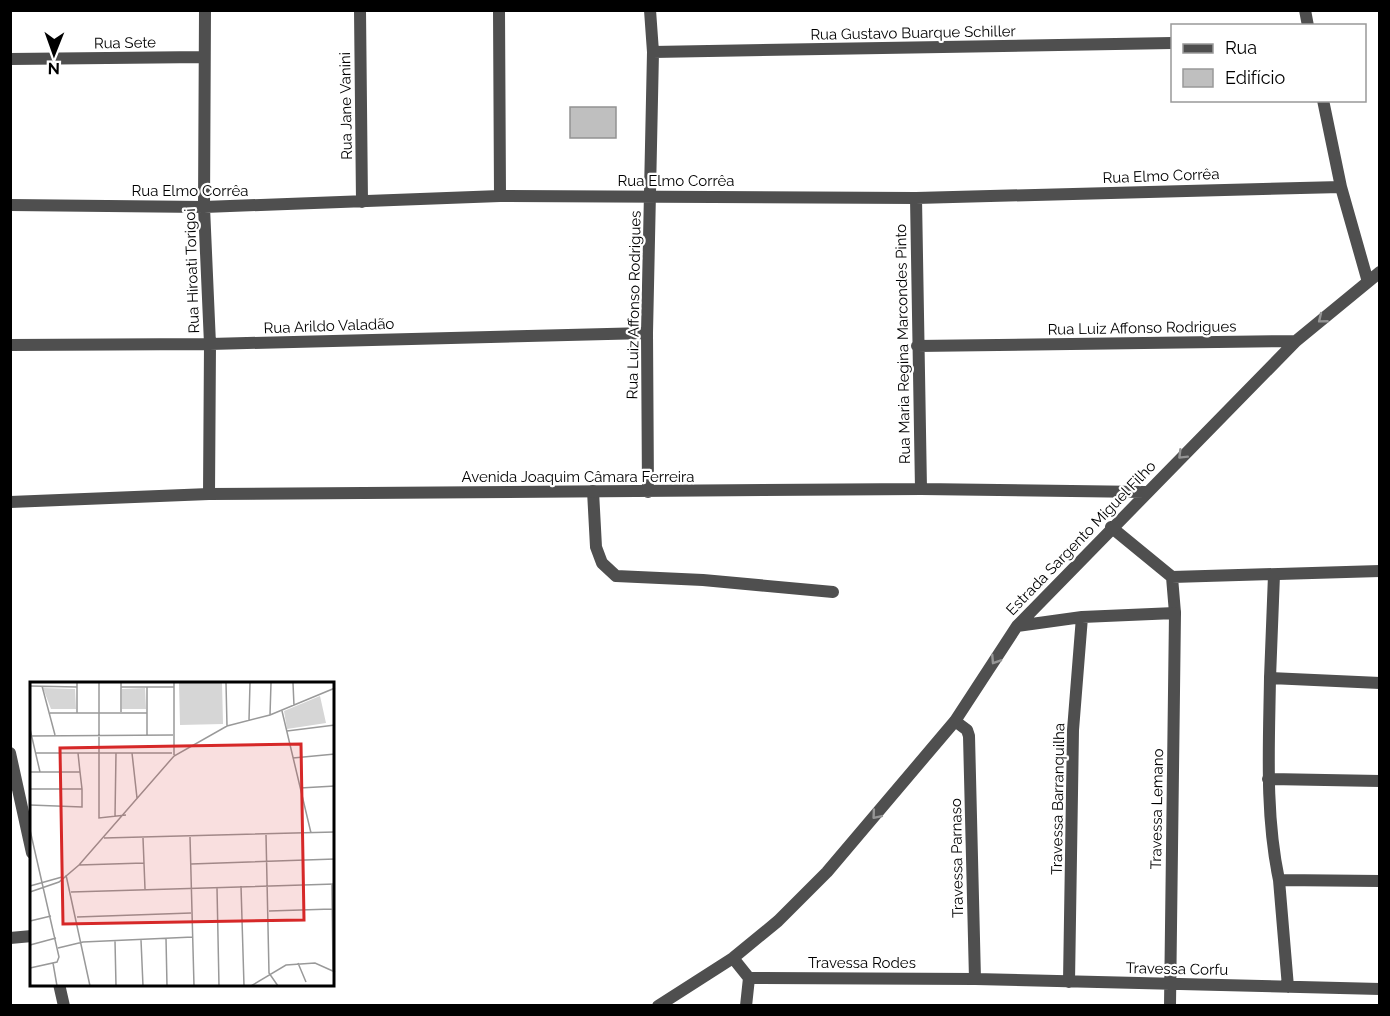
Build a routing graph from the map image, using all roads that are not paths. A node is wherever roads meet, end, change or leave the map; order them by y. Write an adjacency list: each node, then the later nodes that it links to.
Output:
1 (205, 10): 7 (street, Rua Hiroati Torigoi)
2 (360, 10): 14 (street, Rua Jane Vanini)
3 (499, 10): 12 (street)
4 (651, 10): 6 (street, Rua Luiz Affonso Rodrigues)
5 (1171, 43): 6 (street, Rua Gustavo Buarque Schiller)
6 (653, 52): 11 (street, Rua Luiz Affonso Rodrigues)
7 (204, 57): 8 (street, Rua Sete); 16 (street, Rua Hiroati Torigoi)
8 (10, 59)
9 (1323, 102): 10 (street)
10 (1341, 187): 13 (street, Rua Elmo Corrêa); 18 (street)
11 (651, 195): 12 (street, Rua Elmo Corrêa); 13 (street, Rua Elmo Corrêa); 19 (street, Rua Luiz Affonso Rodrigues)
12 (500, 196): 14 (street, Rua Elmo Corrêa)
13 (916, 198): 23 (street, Rua Maria Regina Marcondes Pinto)
14 (362, 202): 16 (street, Rua Elmo Corrêa)
15 (10, 205): 16 (street, Rua Elmo Corrêa)
16 (204, 207): 21 (street, Rua Hiroati Torigoi)
17 (1380, 272): 18 (street, Estrada Sargento Miguel Filho)
18 (1374, 280): 20 (street, Estrada Sargento Miguel Filho, one-way to 20)
19 (647, 333): 21 (street, Rua Arildo Valadão); 26 (street, Rua Luiz Affonso Rodrigues)
20 (1296, 341): 23 (street, Rua Luiz Affonso Rodrigues); 27 (street, Estrada Sargento Miguel Filho, one-way to 27)
21 (210, 344): 22 (street, Rua Arildo Valadão); 28 (street, Rua Hiroati Torigoi)
22 (10, 345)
23 (917, 346): 24 (street, Rua Maria Regina Marcondes Pinto)
24 (921, 489): 26 (street, Avenida Joaquim Câmara Ferreira); 27 (street, Avenida Joaquim Câmara Ferreira)
25 (593, 491): 26 (street, Avenida Joaquim Câmara Ferreira); 28 (street, Avenida Joaquim Câmara Ferreira); 34 (street)
26 (648, 492)
27 (1145, 492): 30 (street, Estrada Sargento Miguel Filho)
28 (209, 494): 29 (street, Avenida Joaquim Câmara Ferreira)
29 (10, 502)
30 (1111, 527): 33 (street); 37 (street, Estrada Sargento Miguel Filho)
31 (1380, 571): 32 (street)
32 (1274, 575): 33 (street); 38 (street)
33 (1172, 577): 35 (street, Travessa Lemano)
34 (833, 592)
35 (1175, 613): 36 (street); 53 (street, Travessa Lemano)
36 (1082, 616): 37 (street); 52 (street, Travessa Barranquilha)
37 (1017, 626): 40 (street, Estrada Sargento Miguel Filho, one-way to 40)
38 (1270, 678): 39 (street); 42 (street)
39 (1380, 683)
40 (954, 721): 49 (street, Estrada Sargento Miguel Filho, one-way to 49); 51 (street, Travessa Parnaso)
41 (12, 762): 44 (street)
42 (1268, 779): 43 (street); 45 (street)
43 (1380, 781)
44 (30, 844)
45 (1279, 880): 46 (street); 55 (street)
46 (1380, 881)
47 (30, 936): 48 (street)
48 (10, 938)
49 (733, 958): 50 (street); 58 (street, Estrada Sargento Miguel Filho)
50 (749, 978): 51 (street, Travessa Rodes); 59 (street)
51 (975, 979): 52 (street, Travessa Corfu)
52 (1069, 982): 53 (street, Travessa Corfu)
53 (1170, 984): 55 (street, Travessa Corfu); 60 (street, Travessa Lemano)
54 (59, 986): 57 (street)
55 (1288, 987): 56 (street, Travessa Corfu)
56 (1380, 988)
57 (64, 1005)
58 (658, 1005)
59 (746, 1005)
60 (1170, 1005)

